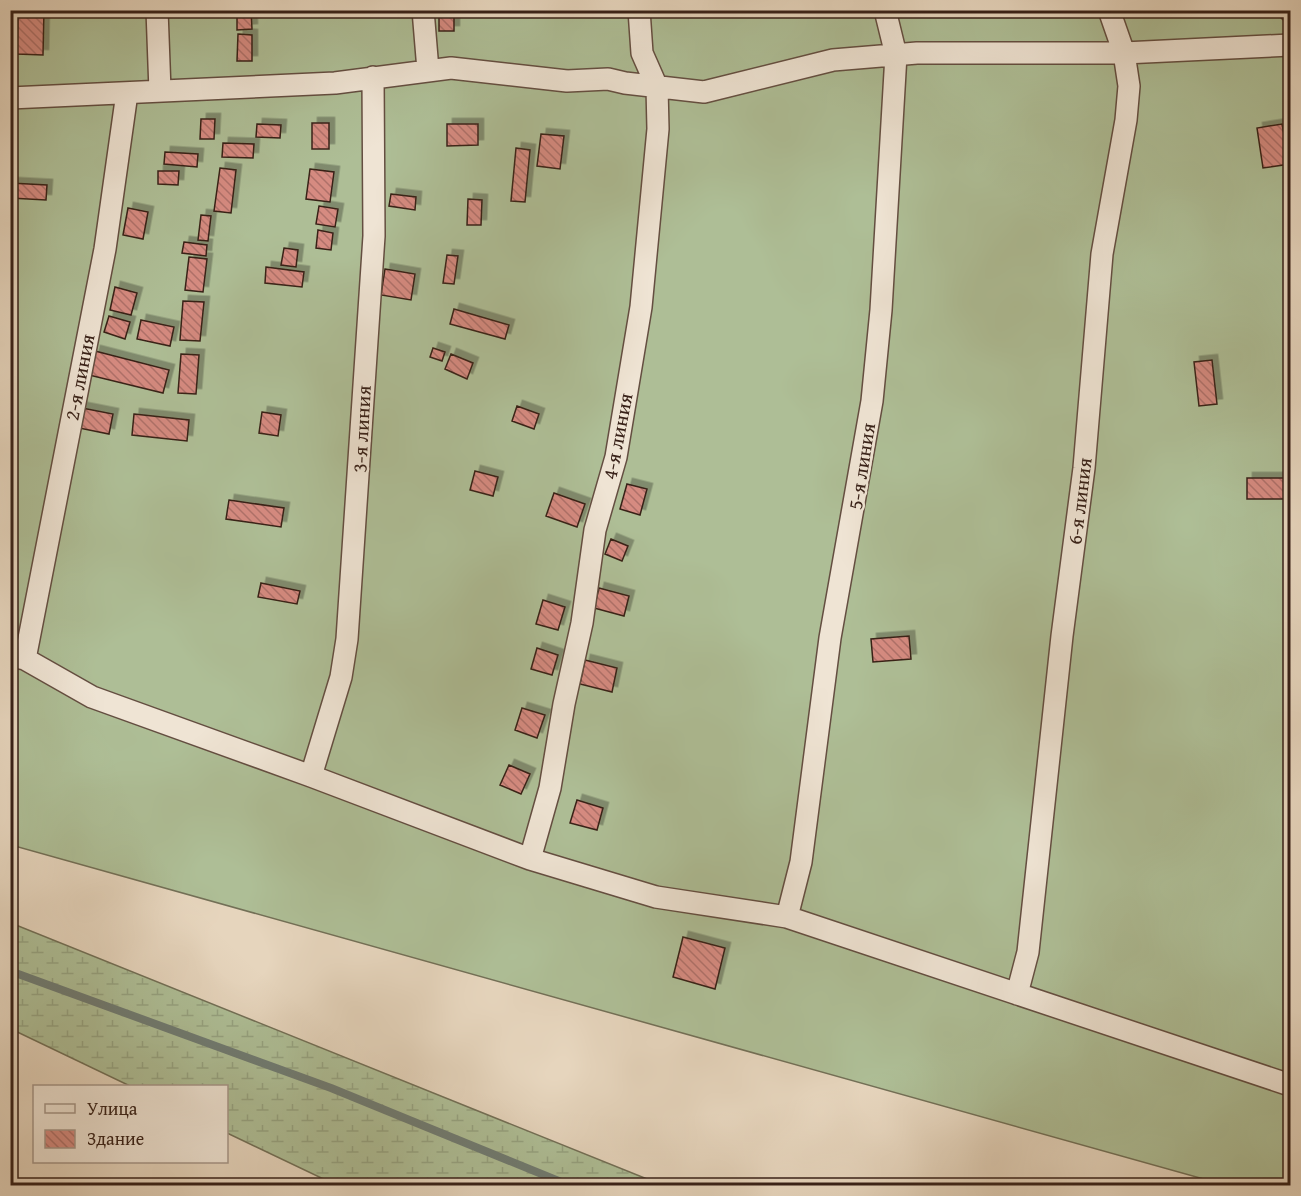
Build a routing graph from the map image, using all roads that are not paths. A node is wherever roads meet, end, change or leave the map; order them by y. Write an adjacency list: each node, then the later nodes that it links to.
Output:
1 (157, 10): 12 (street)
2 (423, 10): 9 (street)
3 (639, 10): 11 (street, 4-я линия)
4 (885, 10): 8 (street, 5-я линия)
5 (1109, 10): 7 (street, 6-я линия)
6 (1290, 45): 7 (street)
7 (1124, 53): 8 (street); 19 (street, 6-я линия)
8 (896, 55): 11 (street); 18 (street, 5-я линия)
9 (428, 70): 10 (street); 11 (street)
10 (373, 77): 12 (street); 16 (street, 3-я линия)
11 (657, 87): 17 (street, 4-я линия)
12 (160, 91): 13 (street)
13 (127, 93): 14 (street); 15 (street, 2-я линия)
14 (10, 98)
15 (18, 657): 16 (street)
16 (311, 776): 17 (street)
17 (530, 859): 18 (street)
18 (787, 917): 19 (street)
19 (1017, 994): 20 (street)
20 (1290, 1085)

